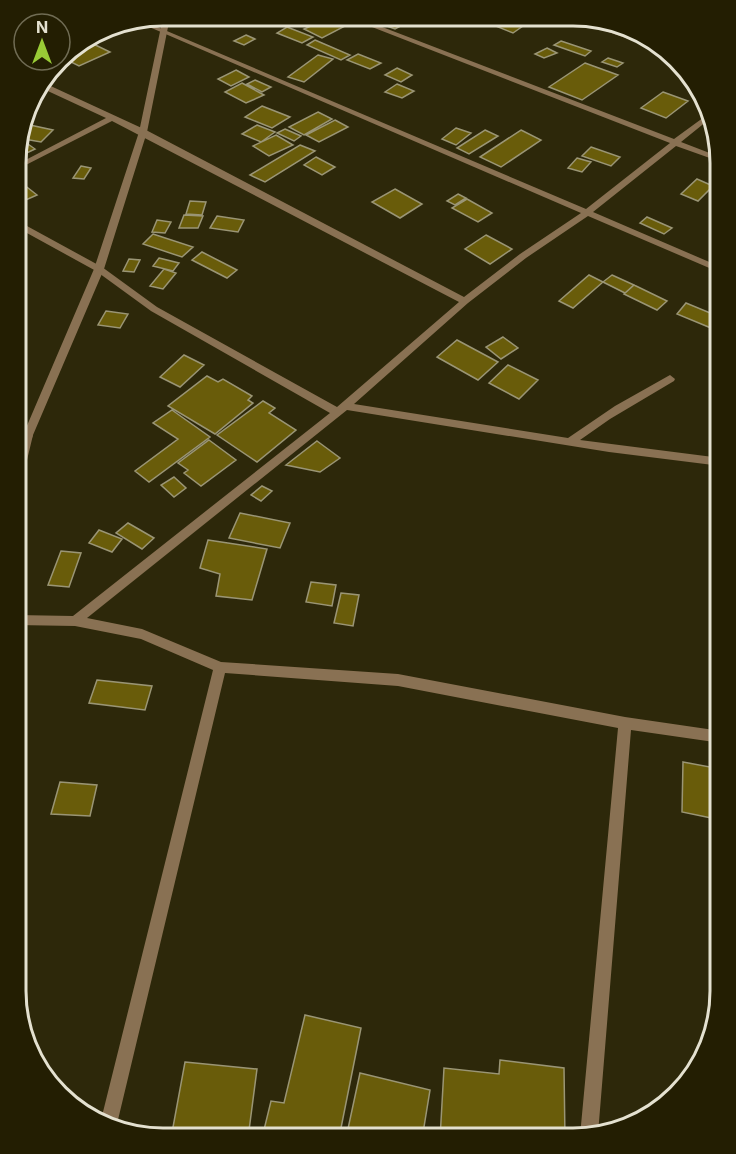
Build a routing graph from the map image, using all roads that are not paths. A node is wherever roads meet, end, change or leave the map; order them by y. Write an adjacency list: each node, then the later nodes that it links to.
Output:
1 (372, 26): 9 (street)
2 (164, 27): 8 (street); 12 (street)
3 (604, 29): 4 (street)
4 (630, 38)
5 (48, 88): 6 (street)
6 (112, 118): 8 (street); 11 (street)
7 (704, 120): 9 (street)
8 (143, 132): 15 (street); 16 (street)
9 (676, 144): 10 (street); 12 (street)
10 (710, 156)
11 (26, 163)
12 (588, 213): 14 (street); 16 (street)
13 (26, 229): 15 (street)
14 (711, 266)
15 (99, 269): 18 (street); 19 (street)
16 (465, 301): 18 (street)
17 (670, 379): 20 (street)
18 (341, 409): 20 (street); 24 (street)
19 (28, 435): 21 (street)
20 (570, 442): 22 (street)
21 (26, 443)
22 (711, 461)
23 (26, 620): 24 (street)
24 (75, 621): 25 (street)
25 (220, 667): 26 (street); 28 (street)
26 (625, 723): 27 (street); 29 (street)
27 (710, 735)
28 (111, 1118)
29 (590, 1127)

